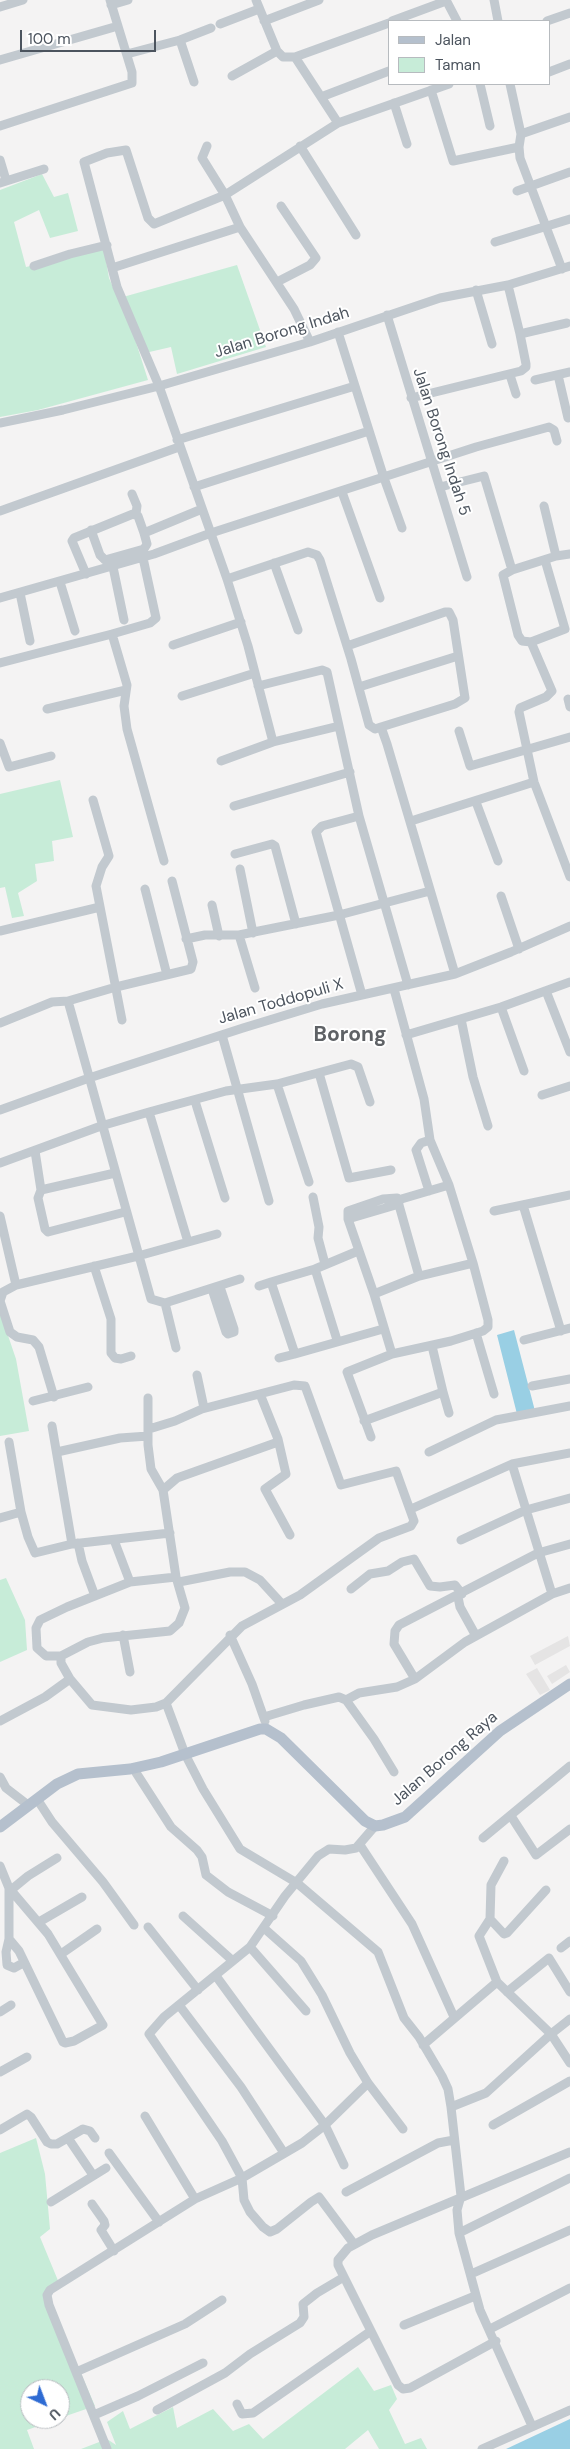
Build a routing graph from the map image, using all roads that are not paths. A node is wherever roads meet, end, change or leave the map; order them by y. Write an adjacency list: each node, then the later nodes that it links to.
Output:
1 (23, 0): 8 (street)
2 (128, 0): 6 (street)
3 (319, 0): 14 (street)
4 (446, 0): 10 (street); 11 (street)
5 (494, 0): 12 (street)
6 (110, 2): 17 (street)
7 (257, 4): 14 (street); 16 (street)
8 (0, 7)
9 (570, 13): 13 (street)
10 (395, 20)
11 (456, 20)
12 (498, 20)
13 (550, 20)
14 (264, 21): 20 (street)
15 (388, 23): 22 (street)
16 (220, 24)
17 (118, 26): 21 (street); 23 (street)
18 (211, 28): 19 (street)
19 (180, 40): 21 (street); 28 (street)
20 (277, 51): 22 (street); 27 (street)
21 (127, 54): 37 (street)
22 (296, 56): 33 (street)
23 (0, 60)
24 (570, 64): 26 (street)
25 (388, 71): 33 (street)
26 (550, 72)
27 (232, 76)
28 (194, 82)
29 (446, 85): 32 (street)
30 (480, 85): 38 (street)
31 (512, 85): 39 (street)
32 (431, 90): 34 (street); 43 (street)
33 (321, 97): 36 (street)
34 (394, 103): 36 (street); 40 (street)
35 (570, 117): 39 (street)
36 (338, 123): 42 (street)
37 (0, 126)
38 (490, 126)
39 (521, 134): 43 (street)
40 (407, 144)
41 (208, 146): 50 (street)
42 (300, 146): 50 (street); 55 (street)
43 (519, 147): 48 (street)
44 (0, 160): 47 (street)
45 (44, 169): 47 (street)
46 (570, 172): 48 (street)
47 (3, 181)
48 (531, 186): 49 (street); 54 (street)
49 (517, 191)
50 (225, 195): 53 (street); 57 (street)
51 (281, 206): 61 (street)
52 (570, 219): 54 (street)
53 (240, 227): 59 (street); 61 (street)
54 (546, 227): 56 (street); 60 (street)
55 (356, 235)
56 (495, 242)
57 (107, 245): 58 (street); 59 (street)
58 (34, 266)
59 (112, 268): 74 (street)
60 (566, 268): 62 (street, Jalan Borong Indah)
61 (278, 282): 68 (street)
62 (508, 286): 63 (street, Jalan Borong Indah); 67 (street)
63 (476, 290): 64 (street, Jalan Borong Indah); 69 (street)
64 (387, 315): 66 (street, Jalan Borong Indah); 77 (street, Jalan Borong Indah 5)
65 (567, 323): 67 (street)
66 (338, 332): 68 (street, Jalan Borong Indah); 75 (street)
67 (520, 334): 71 (street)
68 (310, 342): 74 (street, Jalan Borong Indah)
69 (492, 344)
70 (570, 372): 72 (street)
71 (510, 375): 76 (street); 77 (street)
72 (558, 375): 73 (street); 78 (street)
73 (535, 380)
74 (159, 386): 79 (street, Jalan Borong Indah); 82 (street)
75 (355, 386): 80 (street); 82 (street)
76 (516, 394)
77 (411, 398): 83 (street, Jalan Borong Indah 5)
78 (568, 418)
79 (0, 423)
80 (369, 431): 84 (street); 85 (street)
81 (557, 441): 83 (street)
82 (178, 444): 85 (street); 91 (street)
83 (431, 460): 84 (street); 86 (street, Jalan Borong Indah 5)
84 (384, 478): 87 (street); 93 (street)
85 (194, 487): 90 (street)
86 (440, 487): 103 (street); 105 (street, Jalan Borong Indah 5)
87 (342, 492): 96 (street); 110 (street)
88 (132, 494): 92 (street)
89 (544, 506): 98 (street)
90 (202, 509): 95 (street); 96 (street)
91 (0, 511)
92 (136, 514): 94 (street); 95 (street)
93 (402, 528)
94 (91, 530): 95 (street); 104 (street)
95 (144, 532)
96 (211, 533): 99 (street); 106 (street)
97 (570, 554): 98 (street)
98 (556, 556): 100 (street)
99 (143, 558): 102 (street); 115 (street)
100 (545, 560): 103 (street); 117 (street)
101 (274, 563): 106 (street); 113 (street); 119 (street)
102 (113, 567): 104 (street); 111 (street)
103 (512, 570): 117 (street)
104 (86, 574): 107 (street)
105 (467, 577)
106 (227, 579): 112 (street)
107 (60, 582): 108 (street); 114 (street)
108 (20, 593): 109 (street); 116 (street)
109 (0, 598)
110 (380, 598)
111 (124, 620)
112 (241, 622): 118 (street); 122 (street)
113 (298, 630)
114 (74, 631)
115 (112, 634): 121 (street); 125 (street)
116 (30, 641)
117 (531, 642): 134 (street)
118 (173, 645)
119 (347, 646): 120 (street); 124 (street)
120 (458, 656): 124 (street); 129 (street)
121 (0, 663)
122 (255, 673): 123 (street); 126 (street)
123 (258, 686): 128 (street); 132 (street)
124 (359, 687): 129 (street)
125 (126, 690): 127 (street); 145 (street)
126 (182, 696)
127 (47, 709)
128 (339, 726): 132 (street); 137 (street)
129 (381, 727): 143 (street)
130 (459, 731): 134 (street)
131 (570, 737): 134 (street)
132 (272, 742): 136 (street)
133 (0, 743): 135 (street)
134 (527, 748): 138 (street)
135 (51, 756)
136 (221, 761)
137 (350, 772): 141 (street); 142 (street)
138 (534, 782): 140 (street); 147 (street)
139 (93, 800): 156 (street)
140 (476, 802): 143 (street); 146 (street)
141 (234, 806)
142 (359, 816): 154 (street); 157 (street)
143 (411, 821): 152 (street)
144 (235, 854): 158 (street)
145 (164, 861)
146 (498, 861)
147 (568, 866): 149 (street)
148 (240, 869): 161 (street)
149 (570, 877)
150 (172, 881): 164 (street)
151 (146, 889): 167 (street)
152 (430, 891): 154 (street); 166 (street)
153 (501, 896): 165 (street)
154 (385, 902): 157 (street); 169 (street)
155 (212, 905): 163 (street)
156 (100, 907): 160 (street); 170 (street)
157 (339, 915): 158 (street); 174 (street)
158 (296, 924): 161 (street)
159 (570, 926): 165 (street, Jalan Toddopuli X)
160 (0, 931)
161 (253, 933): 162 (street)
162 (239, 935): 163 (street); 171 (street)
163 (219, 936): 164 (street)
164 (186, 939): 167 (street)
165 (519, 949): 166 (street, Jalan Toddopuli X)
166 (455, 974): 169 (street, Jalan Toddopuli X)
167 (167, 975): 170 (street)
168 (570, 982): 173 (street)
169 (408, 985): 172 (street, Jalan Toddopuli X)
170 (116, 987): 175 (street); 178 (street)
171 (255, 988)
172 (394, 989): 174 (street, Jalan Toddopuli X); 181 (street)
173 (546, 991): 176 (street); 182 (street)
174 (362, 995): 180 (street, Jalan Toddopuli X)
175 (68, 1001): 179 (street); 185 (street)
176 (501, 1007): 177 (street); 183 (street)
177 (461, 1019): 181 (street); 195 (street)
178 (122, 1020)
179 (0, 1023)
180 (222, 1035): 185 (street, Jalan Toddopuli X); 188 (street)
181 (406, 1035): 196 (street)
182 (570, 1052)
183 (524, 1071)
184 (319, 1073): 186 (street); 191 (street); 199 (street)
185 (89, 1078): 192 (street, Jalan Toddopuli X); 194 (street)
186 (276, 1084): 188 (street); 201 (street)
187 (570, 1086): 189 (street)
188 (236, 1091): 190 (street); 208 (street)
189 (542, 1095)
190 (195, 1101): 193 (street); 207 (street)
191 (370, 1102)
192 (0, 1110)
193 (149, 1112): 194 (street); 215 (street)
194 (101, 1126): 197 (street); 200 (street)
195 (488, 1126)
196 (430, 1140): 202 (street); 204 (street)
197 (35, 1150): 198 (street); 203 (street)
198 (0, 1163)
199 (391, 1170)
200 (115, 1173): 203 (street); 212 (street)
201 (309, 1182)
202 (449, 1185): 204 (street); 218 (street)
203 (41, 1190): 212 (street)
204 (428, 1191): 209 (street)
205 (570, 1195): 210 (street)
206 (313, 1197): 219 (street)
207 (225, 1198)
208 (269, 1201)
209 (399, 1202): 216 (street); 222 (street)
210 (523, 1205): 211 (street); 230 (street)
211 (494, 1211)
212 (126, 1212): 217 (street)
213 (0, 1216): 225 (street)
214 (217, 1234): 215 (street)
215 (188, 1242): 217 (street)
216 (358, 1251): 219 (street); 227 (street)
217 (138, 1256): 220 (street); 228 (street)
218 (473, 1263): 222 (street); 231 (street)
219 (325, 1264): 221 (street)
220 (94, 1266): 225 (street); 238 (street)
221 (315, 1268): 224 (street); 232 (street)
222 (419, 1276): 227 (street)
223 (240, 1278): 228 (street)
224 (272, 1282): 226 (street); 236 (street)
225 (16, 1285): 247 (street)
226 (259, 1286)
227 (374, 1294): 229 (street)
228 (165, 1303): 235 (street)
229 (383, 1329): 232 (street); 237 (street)
230 (565, 1330): 233 (street)
231 (476, 1333): 234 (street); 246 (street)
232 (337, 1340): 236 (street)
233 (524, 1340)
234 (432, 1346): 237 (street); 244 (street)
235 (176, 1348)
236 (295, 1354): 239 (street)
237 (392, 1354): 253 (street)
238 (130, 1356)
239 (279, 1358)
240 (197, 1375): 251 (street)
241 (570, 1379): 242 (street)
242 (532, 1386)
243 (88, 1387): 247 (street)
244 (442, 1392): 252 (street); 253 (street)
245 (260, 1394): 251 (street); 258 (street); 265 (street)
246 (494, 1394)
247 (54, 1397): 249 (street)
248 (148, 1398): 255 (street)
249 (33, 1401)
250 (570, 1406): 260 (street)
251 (204, 1408): 255 (street)
252 (449, 1412)
253 (364, 1421): 256 (street)
254 (52, 1426): 259 (street)
255 (148, 1432): 259 (street); 263 (street)
256 (371, 1437)
257 (9, 1442): 267 (street)
258 (278, 1442): 263 (street); 270 (street)
259 (57, 1452): 273 (street)
260 (430, 1452)
261 (570, 1453): 262 (street)
262 (512, 1464): 265 (street); 266 (street)
263 (163, 1490): 269 (street)
264 (570, 1498): 266 (street)
265 (411, 1509): 283 (street)
266 (526, 1510): 272 (street); 275 (street)
267 (21, 1512): 268 (street); 273 (street)
268 (0, 1518)
269 (170, 1533): 271 (street); 276 (street)
270 (290, 1535)
271 (114, 1540): 273 (street); 277 (street)
272 (461, 1540)
273 (75, 1543): 281 (street)
274 (570, 1544): 275 (street)
275 (538, 1553): 280 (street); 282 (street)
276 (178, 1579): 277 (street); 283 (street); 284 (street)
277 (130, 1582): 281 (street)
278 (570, 1588): 280 (street)
279 (351, 1590): 282 (street)
280 (552, 1594): 286 (street)
281 (95, 1596): 287 (street)
282 (460, 1596): 286 (street); 289 (street)
283 (282, 1604): 285 (street)
284 (124, 1635): 287 (street); 288 (street)
285 (230, 1635): 293 (street); 294 (street)
286 (476, 1636): 289 (street)
287 (61, 1656): 290 (street)
288 (130, 1672)
289 (415, 1679): 292 (street)
290 (70, 1680): 293 (street); 295 (street)
291 (570, 1684): 304 (main road, Jalan Borong Raya)
292 (346, 1700): 294 (street); 300 (street)
293 (166, 1703): 297 (street)
294 (264, 1717): 296 (street)
295 (0, 1722)
296 (266, 1729): 297 (main road); 304 (main road)
297 (185, 1754): 299 (main road); 312 (street)
298 (570, 1766): 303 (street)
299 (133, 1768): 302 (main road); 317 (street)
300 (394, 1772)
301 (0, 1778): 302 (street)
302 (32, 1802): 305 (main road); 320 (street)
303 (511, 1816): 306 (street); 307 (street)
304 (375, 1826): 308 (street)
305 (0, 1827)
306 (570, 1829)
307 (483, 1838)
308 (360, 1846): 312 (street); 340 (street)
309 (57, 1858): 313 (street)
310 (504, 1861): 318 (street)
311 (0, 1866): 313 (street)
312 (297, 1883): 317 (street); 343 (street)
313 (10, 1889): 319 (street); 324 (street)
314 (546, 1890): 318 (street)
315 (82, 1897): 319 (street)
316 (183, 1916): 329 (street)
317 (273, 1916): 323 (street)
318 (490, 1919): 332 (street)
319 (39, 1922): 328 (street)
320 (134, 1925)
321 (97, 1928): 328 (street)
322 (148, 1928): 333 (street)
323 (265, 1928): 326 (street); 348 (street)
324 (9, 1939): 330 (street); 330 (street)
325 (570, 1941): 327 (street)
326 (250, 1947): 329 (street); 338 (street)
327 (561, 1948)
328 (61, 1954): 330 (street)
329 (233, 1961): 331 (street)
330 (23, 1963)
331 (216, 1976): 333 (street); 351 (street)
332 (497, 1982): 334 (street); 340 (street)
333 (198, 1990): 337 (street)
334 (507, 1992): 335 (street); 342 (street)
335 (570, 1992)
336 (11, 2005): 339 (street)
337 (179, 2005): 360 (street); 364 (street)
338 (306, 2011)
339 (0, 2012)
340 (454, 2017): 343 (street)
341 (570, 2019): 342 (street)
342 (551, 2034): 345 (street); 349 (street)
343 (423, 2045): 349 (street)
344 (27, 2057): 346 (street)
345 (570, 2063)
346 (0, 2072)
347 (570, 2081): 352 (street)
348 (368, 2083): 351 (street); 353 (street)
349 (451, 2107): 357 (street)
350 (145, 2116): 368 (street)
351 (325, 2125): 360 (street); 361 (street)
352 (493, 2125)
353 (403, 2129)
354 (0, 2130): 355 (street)
355 (68, 2138): 356 (street); 363 (street)
356 (96, 2138)
357 (454, 2140): 366 (street); 367 (street)
358 (570, 2152): 367 (street)
359 (109, 2153): 371 (street)
360 (284, 2153): 364 (street)
361 (344, 2165)
362 (106, 2168): 363 (street)
363 (93, 2175): 369 (street)
364 (242, 2178): 368 (street); 374 (street)
365 (570, 2178): 373 (street)
366 (346, 2192)
367 (461, 2196): 373 (street); 374 (street)
368 (195, 2199): 371 (street)
369 (51, 2202)
370 (92, 2204): 375 (street)
371 (159, 2222): 375 (street)
372 (570, 2230): 376 (street)
373 (458, 2233): 376 (street)
374 (354, 2244): 377 (street)
375 (114, 2251): 386 (street)
376 (471, 2274): 379 (street)
377 (344, 2278): 383 (street); 388 (street)
378 (570, 2288): 382 (street)
379 (475, 2296): 381 (street); 382 (street)
380 (222, 2300): 386 (street)
381 (404, 2325)
382 (490, 2329): 384 (street)
383 (372, 2331): 384 (street); 387 (street)
384 (496, 2341): 391 (street)
385 (203, 2363): 390 (street)
386 (76, 2372): 390 (street)
387 (237, 2404)
388 (157, 2410)
389 (570, 2410): 391 (street)
390 (94, 2415): 392 (street)
391 (532, 2426): 393 (street)
392 (107, 2449)
393 (482, 2449)

